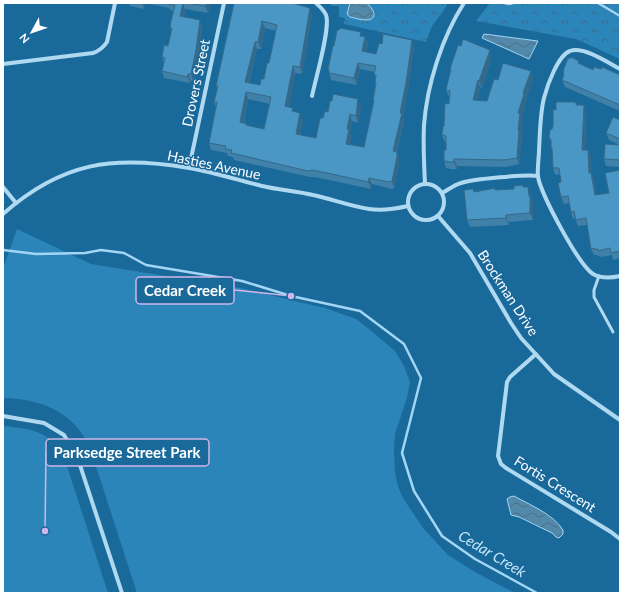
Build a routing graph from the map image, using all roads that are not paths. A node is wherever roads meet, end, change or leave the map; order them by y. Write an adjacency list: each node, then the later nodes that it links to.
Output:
1 (115, 3): 5 (street)
2 (224, 3): 8 (street, Drovers Street)
3 (316, 3): 7 (street)
4 (464, 3): 10 (street)
5 (3, 64)
6 (620, 69): 9 (street)
7 (312, 96)
8 (190, 168): 13 (street, Hasties Avenue); 14 (street, Hasties Avenue)
9 (538, 176): 12 (street); 17 (street)
10 (425, 184): 12 (street); 14 (street)
11 (3, 187): 13 (street)
12 (442, 193): 16 (street)
13 (16, 203): 15 (street, Hasties Avenue)
14 (408, 206): 16 (street)
15 (3, 214)
16 (438, 216): 20 (street, Brockman Drive)
17 (599, 276): 18 (street); 19 (lane)
18 (620, 276)
19 (613, 332)
20 (536, 354): 22 (street, Brockman Drive); 23 (street, Fortis Crescent)
21 (3, 416): 24 (street)
22 (620, 420)
23 (620, 539)
24 (122, 593)

